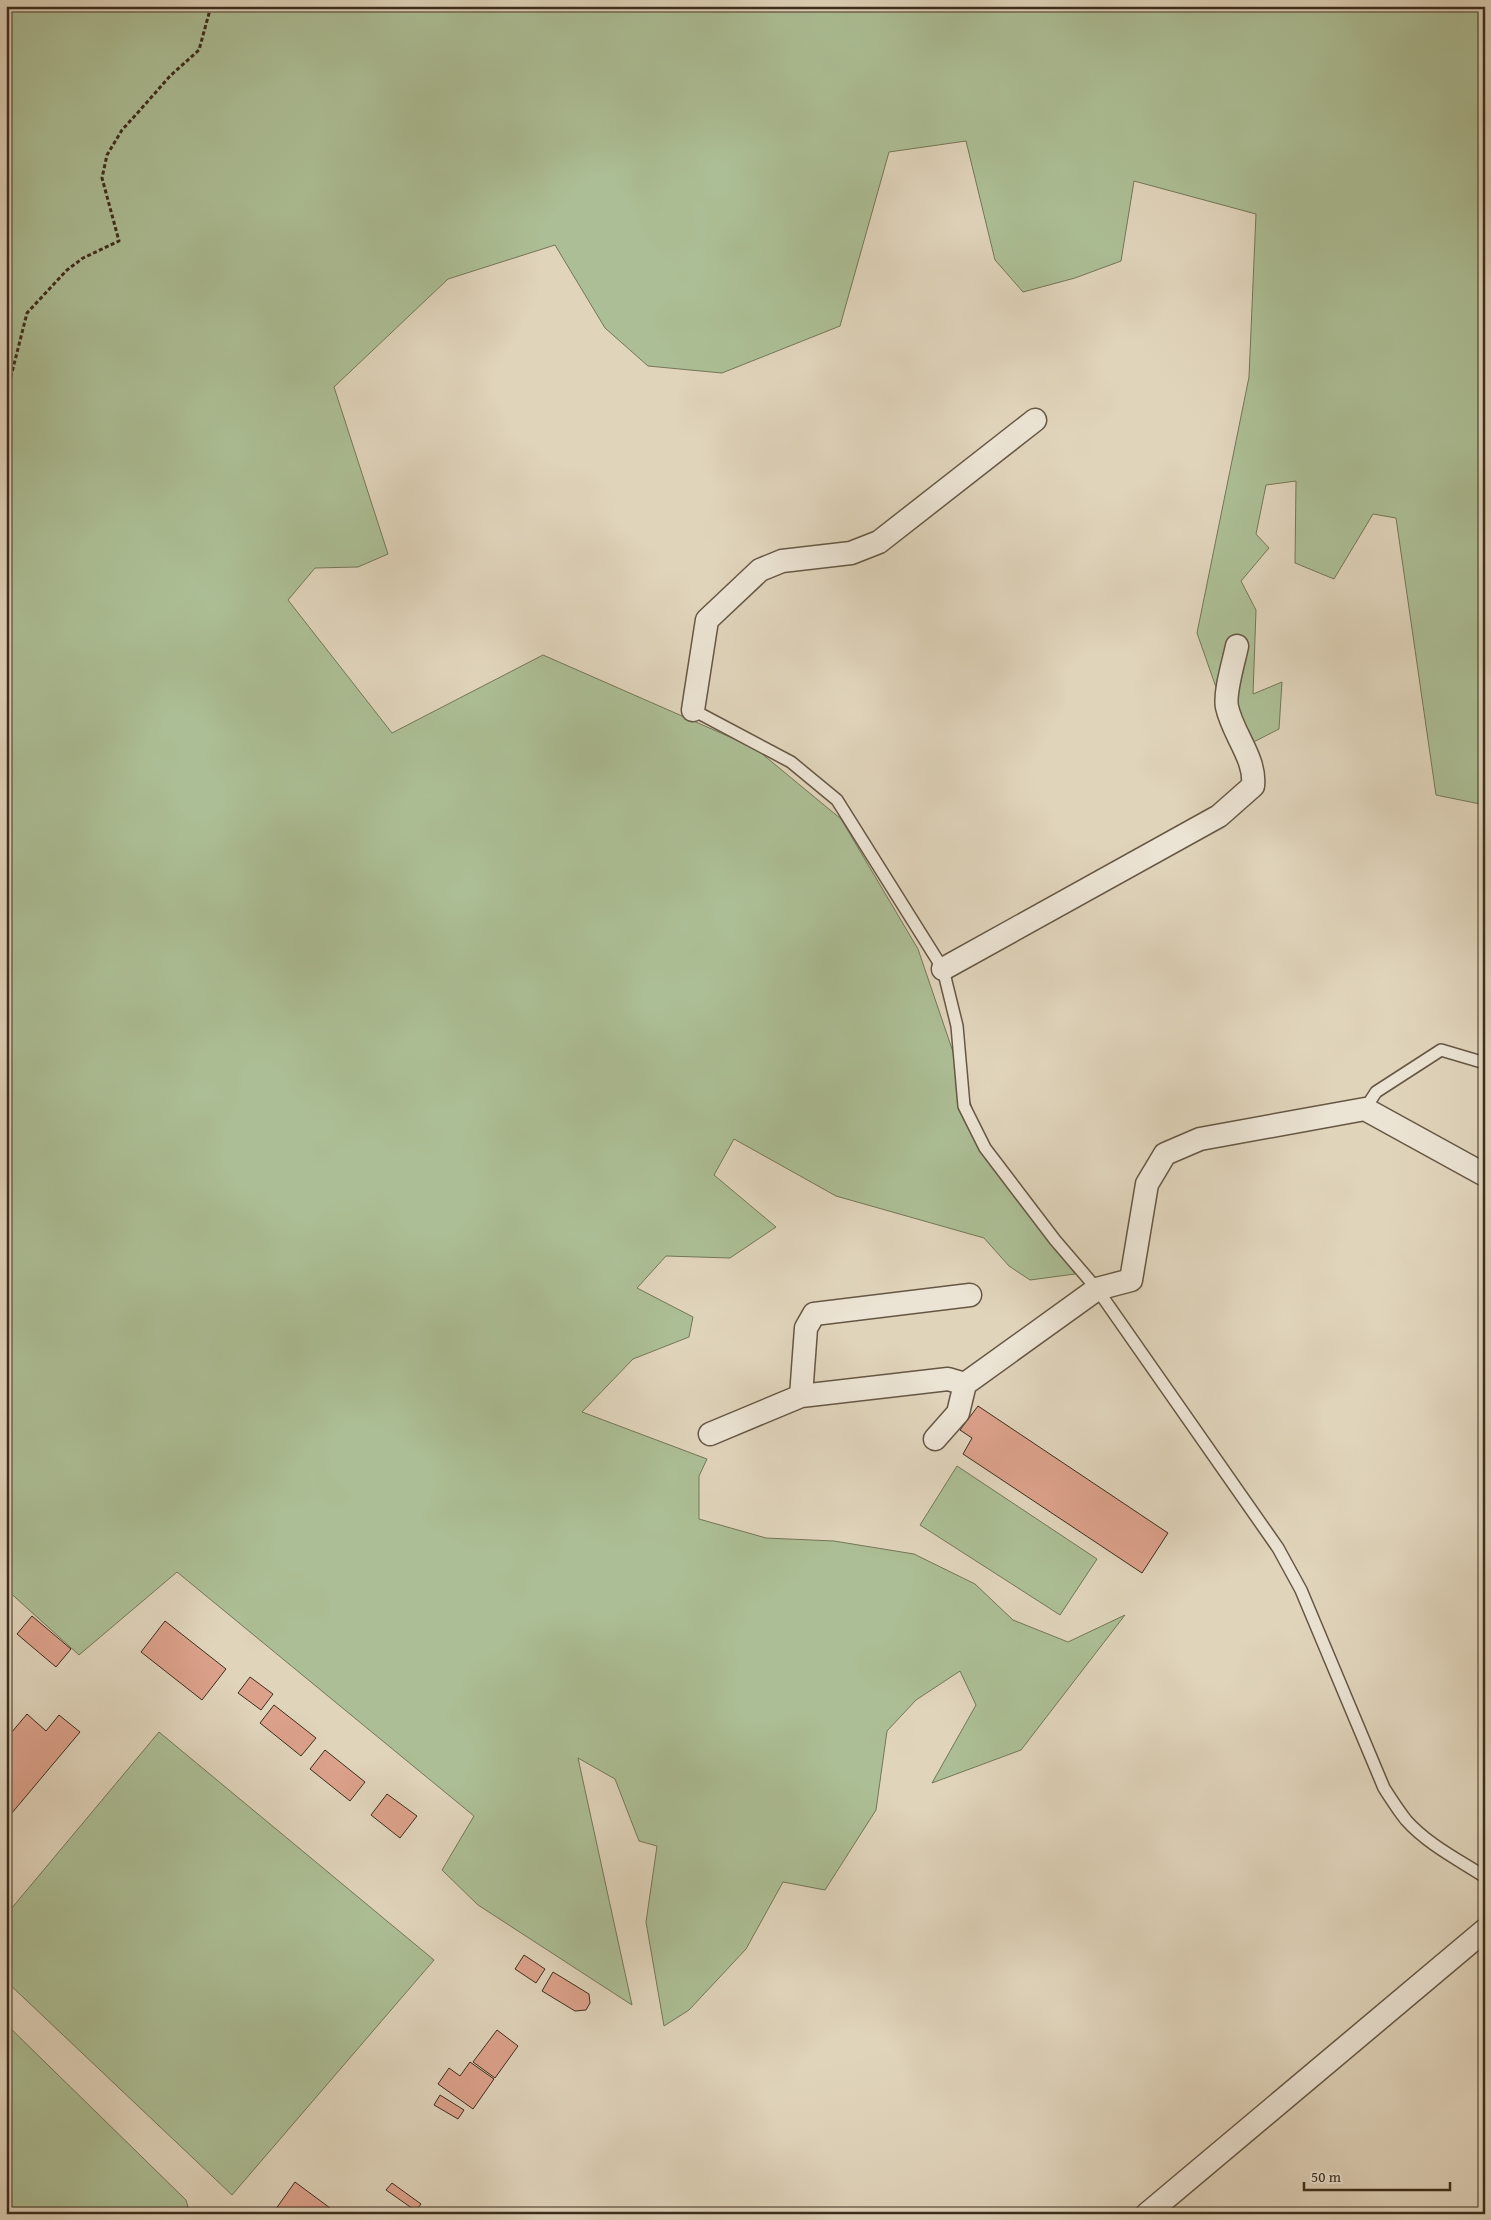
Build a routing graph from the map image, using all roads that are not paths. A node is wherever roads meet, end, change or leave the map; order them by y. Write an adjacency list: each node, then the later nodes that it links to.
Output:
1 (1035, 420): 3 (street)
2 (1236, 646): 4 (street)
3 (693, 710): 4 (lane)
4 (943, 968): 8 (lane)
5 (1485, 1063): 6 (lane)
6 (1365, 1109): 7 (street); 8 (street)
7 (1485, 1175)
8 (1097, 1289): 10 (street); 14 (lane)
9 (970, 1295): 11 (street)
10 (965, 1384): 11 (street); 13 (street)
11 (800, 1396): 12 (street)
12 (710, 1434)
13 (935, 1440)
14 (1485, 1877)
15 (1485, 1930): 16 (street)
16 (1147, 2214)

